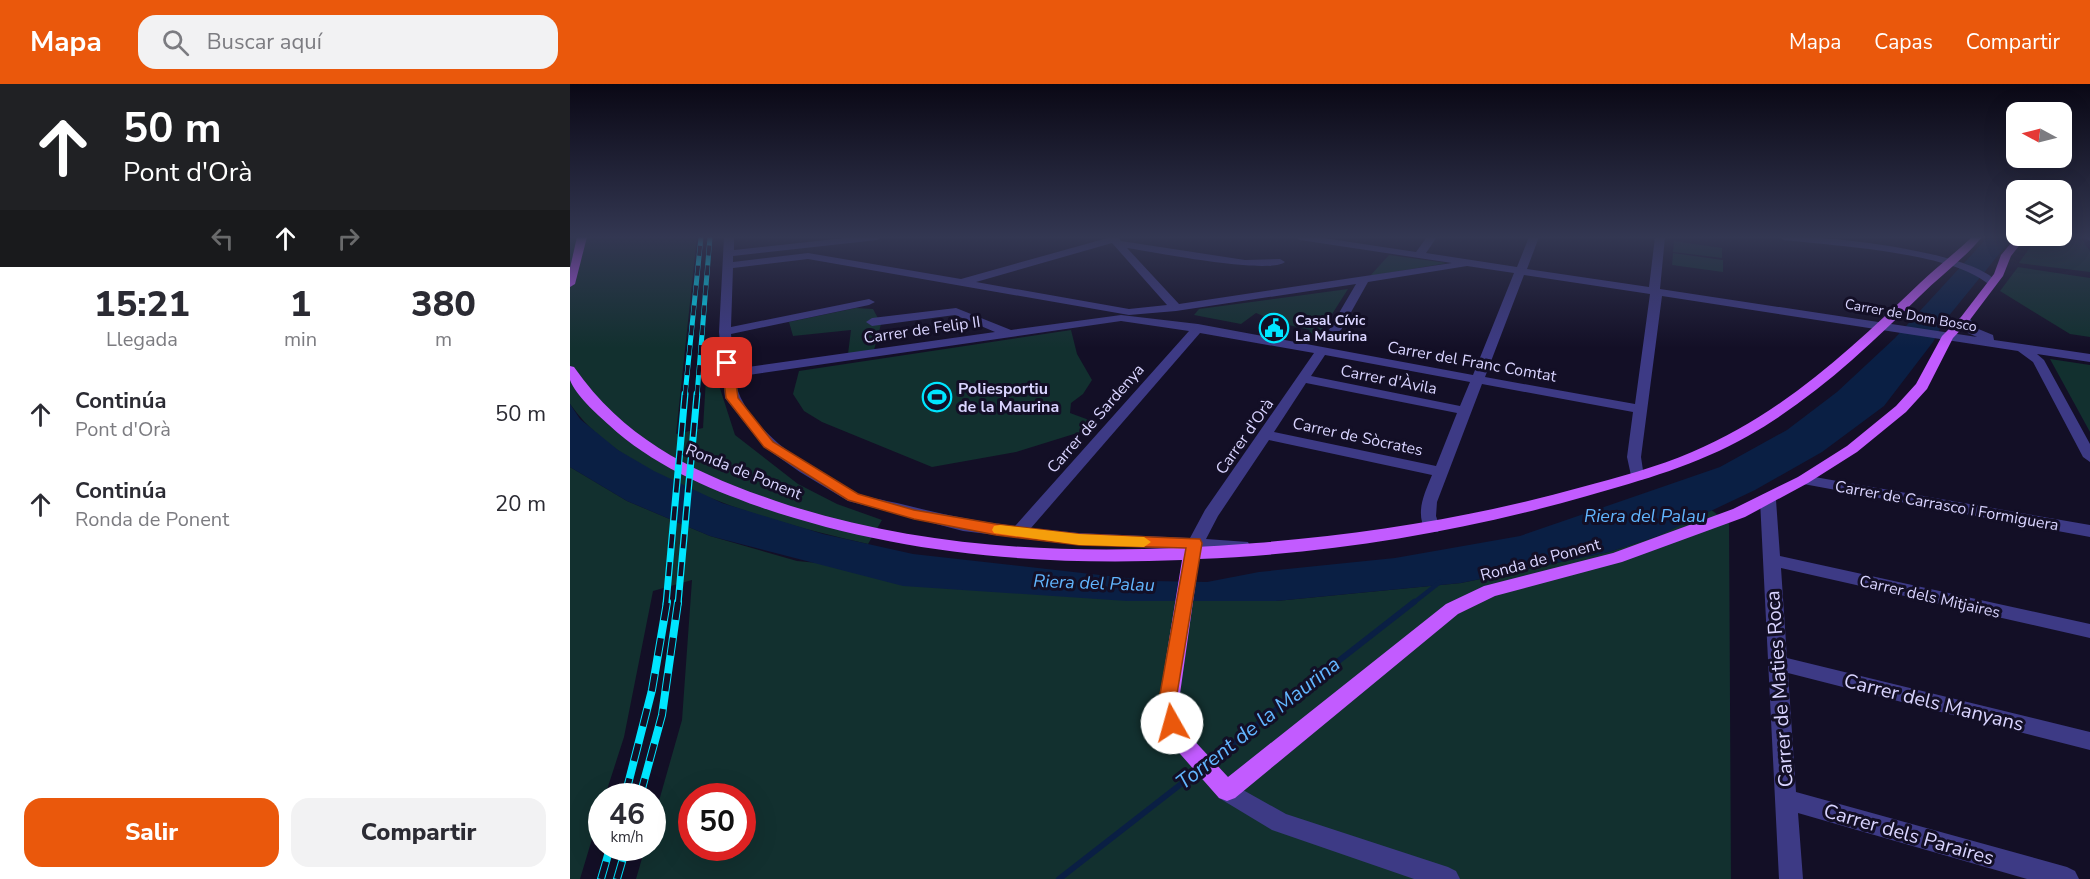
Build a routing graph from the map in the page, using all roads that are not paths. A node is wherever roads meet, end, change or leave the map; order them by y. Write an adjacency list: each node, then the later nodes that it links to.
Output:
1 (727, 274): 24 (street)
2 (919, 274): 14 (street)
3 (992, 274): 14 (street)
4 (1147, 274): 17 (street)
5 (1410, 274): 13 (street)
6 (1518, 274): 32 (street)
7 (1548, 274): 15 (street, Carrer de Dom Bosco)
8 (1655, 274): 15 (street)
9 (1942, 274): 21 (main road, Ronda de Ponent)
10 (1980, 274): 12 (street)
11 (1999, 274): 12 (main road)
12 (1988, 277): 19 (main road)
13 (1363, 282): 17 (street); 23 (street)
14 (960, 283): 17 (street)
15 (1656, 290): 21 (street, Carrer de Dom Bosco); 34 (street)
16 (869, 302): 24 (street)
17 (1176, 308)
18 (1121, 318): 22 (street, Carrer del Franc Comtat); 25 (street, Carrer de Felip II)
19 (1965, 319): 26 (main road); 29 (street, Carrer de Dom Bosco)
20 (872, 322): 25 (street)
21 (1886, 325): 26 (street, Carrer de Dom Bosco); 39 (main road, Ronda de Ponent)
22 (1198, 328): 28 (street, Carrer del Franc Comtat); 44 (street, Carrer de Sardenya)
23 (1335, 330)
24 (725, 332): 31 (street)
25 (1007, 333): 31 (street, Carrer de Felip II)
26 (1948, 336): 27 (street, Carrer de Dom Bosco); 40 (main road, Ronda de Ponent)
27 (2022, 348): 29 (street, Carrer de Dom Bosco); 37 (street)
28 (1322, 350): 32 (street, Carrer del Franc Comtat); 33 (street, Carrer d'Orà)
29 (2090, 356)
30 (570, 370): 45 (main road, Ronda de Ponent)
31 (728, 374): 44 (street)
32 (1478, 378): 34 (street, Carrer del Franc Comtat); 35 (street)
33 (1304, 380): 35 (street, Carrer d'Àvila); 36 (street, Carrer d'Orà)
34 (1640, 408): 39 (street)
35 (1466, 411): 38 (street)
36 (1267, 435): 38 (street, Carrer de Sòcrates); 45 (street, Carrer d'Orà)
37 (2090, 457)
38 (1440, 472): 42 (street)
39 (1637, 477): 42 (main road, Ronda de Ponent)
40 (1803, 480): 41 (main road, Ronda de Ponent); 43 (street, Carrer de Carrasco i Formiguera)
41 (1768, 500): 46 (street, Carrer de Maties Roca); 50 (main road, Ronda de Ponent)
42 (1432, 528): 45 (main road, Ronda de Ponent)
43 (2090, 531)
44 (1018, 532): 45 (street)
45 (1193, 549): 50 (main road)
46 (1771, 560): 47 (street, Carrer dels Mitjaires); 48 (street, Carrer de Maties Roca)
47 (2090, 631)
48 (1777, 663): 49 (street, Carrer dels Manyans); 51 (street, Carrer de Maties Roca)
49 (2090, 741)
50 (1222, 786): 52 (street)
51 (1786, 799): 53 (street, Carrer de Maties Roca); 54 (street, Carrer dels Paraires)
52 (1448, 879)
53 (1791, 879)
54 (2067, 879)

